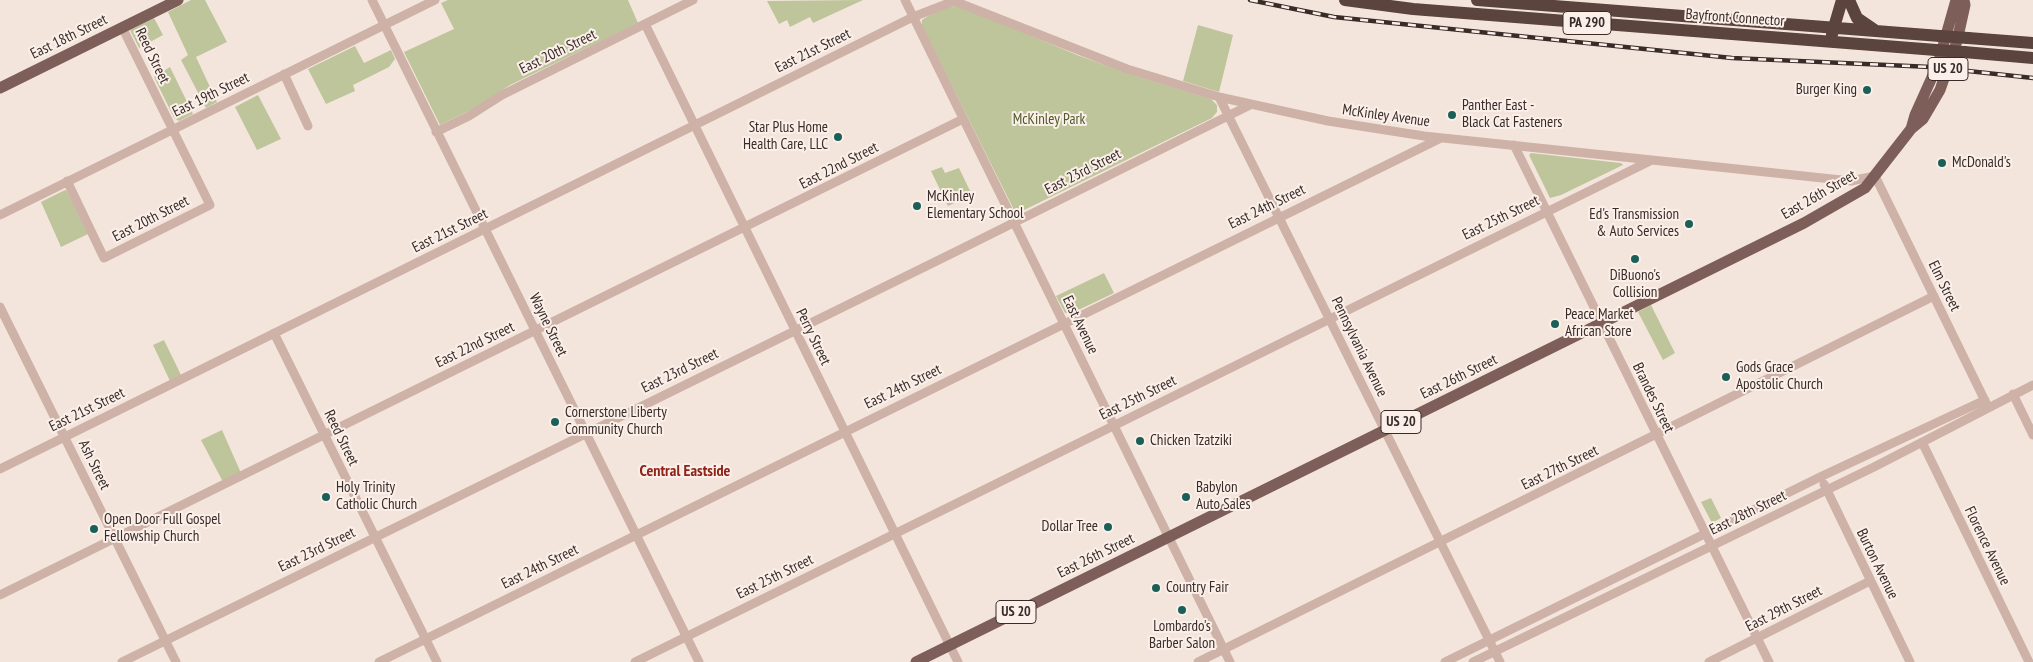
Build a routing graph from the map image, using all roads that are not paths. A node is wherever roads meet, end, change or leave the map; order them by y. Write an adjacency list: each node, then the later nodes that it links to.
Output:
1 (178, 0): 15 (main road, East 18th Street)
2 (372, 0): 14 (street, Wayne Street)
3 (435, 0): 14 (street, East 19th Street)
4 (693, 0): 13 (street, East 20th Street)
5 (905, 0): 12 (street, East Avenue)
6 (1345, 0): 18 (highway, Bayfront Connector / PA 290)
7 (1478, 0): 16 (highway, Bayfront Connector / PA 290)
8 (1842, 0): 16 (highway)
9 (1849, 0): 17 (highway)
10 (1956, 0): 30 (main road, US 20)
11 (1964, 0): 30 (main road, US 20)
12 (913, 17): 23 (street, McKinley Avenue); 26 (street, East Avenue); 28 (street, East 21st Street)
13 (645, 24): 28 (street, Perry Street); 31 (street, East 20th Street)
14 (384, 25): 21 (street, East 19th Street); 31 (street, Wayne Street)
15 (122, 27): 22 (main road, East 18th Street); 29 (street, Reed Street)
16 (1834, 28): 17 (highway, Bayfront Connector / PA 290); 18 (highway)
17 (1878, 32): 19 (highway, Bayfront Connector / PA 290, bridge)
18 (1830, 42): 20 (highway, Bayfront Connector / PA 290, bridge)
19 (2033, 43)
20 (2033, 58)
21 (284, 74): 27 (street); 29 (street, East 19th Street)
22 (0, 88)
23 (1219, 98): 24 (street, McKinley Avenue); 25 (street, Pennsylvania Avenue)
24 (1250, 105): 25 (street, East 23rd Street); 32 (street, McKinley Avenue)
25 (1228, 114): 40 (street, Pennsylvania Avenue); 41 (street, East 23rd Street)
26 (963, 119): 41 (street, East Avenue); 43 (street, East 22nd Street)
27 (308, 126)
28 (694, 126): 42 (street, East 21st Street); 43 (street, Perry Street)
29 (173, 129): 36 (street, East 19th Street); 37 (street, Reed Street)
30 (1911, 129): 35 (main road, US 20)
31 (436, 132): 42 (street, Wayne Street)
32 (1441, 138): 33 (street, McKinley Avenue); 40 (street, East 24th Street)
33 (1514, 145): 34 (street, McKinley Avenue); 38 (street, Brandes Street)
34 (1653, 159): 35 (street, McKinley Avenue); 38 (street, East 25th Street)
35 (1875, 176): 44 (street, Elm Street); 48 (main road, East 26th Street / US 20)
36 (67, 182): 37 (street, East 20th Street); 39 (street, East 19th Street)
37 (210, 205)
38 (1546, 212): 46 (street, East 25th Street); 48 (street, Brandes Street)
39 (0, 215)
40 (1279, 216): 46 (street, Pennsylvania Avenue); 47 (street, East 24th Street)
41 (1014, 223): 47 (street, East Avenue); 49 (street, East 23rd Street)
42 (485, 229): 50 (street, Wayne Street); 51 (street, East 21st Street)
43 (745, 229): 49 (street, Perry Street); 50 (street, East 22nd Street)
44 (1934, 296): 54 (street, Elm Street); 62 (street, East 27th Street)
45 (0, 307): 61 (street, Ash Street)
46 (1330, 318): 55 (street, East 25th Street); 56 (street, Pennsylvania Avenue)
47 (1063, 323): 55 (street, East Avenue); 57 (street, East 24th Street)
48 (1601, 323): 56 (main road, East 26th Street / US 20); 62 (street, Brandes Street)
49 (794, 330): 57 (street, Perry Street); 58 (street, East 23rd Street)
50 (535, 331): 58 (street, Wayne Street); 59 (street, East 22nd Street)
51 (274, 333): 59 (street, Reed Street); 61 (street, East 21st Street)
52 (2033, 385): 53 (street, East 28th Street)
53 (2013, 394): 54 (street, East 28th Street); 60 (street)
54 (1986, 404): 63 (street, East 28th Street); 65 (street, East 28th Street)
55 (1114, 425): 67 (street, East 25th Street); 71 (street, East Avenue)
56 (1385, 430): 71 (main road, East 26th Street / US 20); 73 (street, Pennsylvania Avenue)
57 (844, 432): 67 (street, Perry Street); 68 (street, East 24th Street)
58 (586, 433): 68 (street, Wayne Street); 70 (street, East 23rd Street)
59 (324, 435): 70 (street, Reed Street); 72 (street, East 22nd Street)
60 (2033, 435)
61 (64, 436): 64 (street, East 21st Street); 72 (street, Ash Street)
62 (1656, 436): 69 (street, Brandes Street); 73 (street, East 27th Street)
63 (1922, 442): 66 (street, East 28th Street); 101 (street, Florence Avenue)
64 (0, 469)
65 (1820, 478): 66 (street, Burton Avenue); 69 (street, East 28th Street)
66 (1826, 490): 74 (street, East 28th Street); 75 (street, Burton Avenue)
67 (895, 534): 77 (street, East 25th Street); 82 (street, Perry Street)
68 (636, 535): 77 (street, Wayne Street); 79 (street, East 24th Street)
69 (1705, 535): 74 (street, Brandes Street); 81 (street, East 28th Street)
70 (375, 537): 79 (street, Reed Street); 80 (street, East 23rd Street)
71 (1168, 537): 82 (main road, East 26th Street / US 20); 83 (street, East Avenue)
72 (115, 539): 76 (street, East 22nd Street); 80 (street, Ash Street)
73 (1441, 542): 81 (street, Pennsylvania Avenue); 83 (street, East 27th Street)
74 (1711, 546): 78 (street, Brandes Street); 84 (street, East 28th Street)
75 (1870, 581): 78 (street, East 29th Street); 100 (street, Burton Avenue)
76 (0, 596)
77 (686, 637): 89 (street, East 25th Street); 90 (street, Wayne Street)
78 (1757, 638): 98 (street, East 29th Street); 99 (street, Brandes Street)
79 (425, 639): 87 (street, East 24th Street); 88 (street, Reed Street)
80 (166, 640): 85 (street, East 23rd Street); 86 (street, Ash Street)
81 (1489, 640): 84 (street, Pennsylvania Avenue); 95 (street, East 28th Street)
82 (950, 645): 91 (main road, East 26th Street / US 20); 92 (street, Perry Street)
83 (1224, 649): 93 (street, East 27th Street); 94 (street, East Avenue)
84 (1495, 652): 96 (street, East 28th Street); 97 (street, Pennsylvania Avenue)
85 (122, 662)
86 (176, 662)
87 (379, 662)
88 (436, 662)
89 (635, 662)
90 (699, 662)
91 (916, 662)
92 (958, 662)
93 (1198, 662)
94 (1230, 662)
95 (1445, 662)
96 (1473, 662)
97 (1500, 662)
98 (1709, 662)
99 (1769, 662)
100 (1910, 662)
101 (2028, 662)

